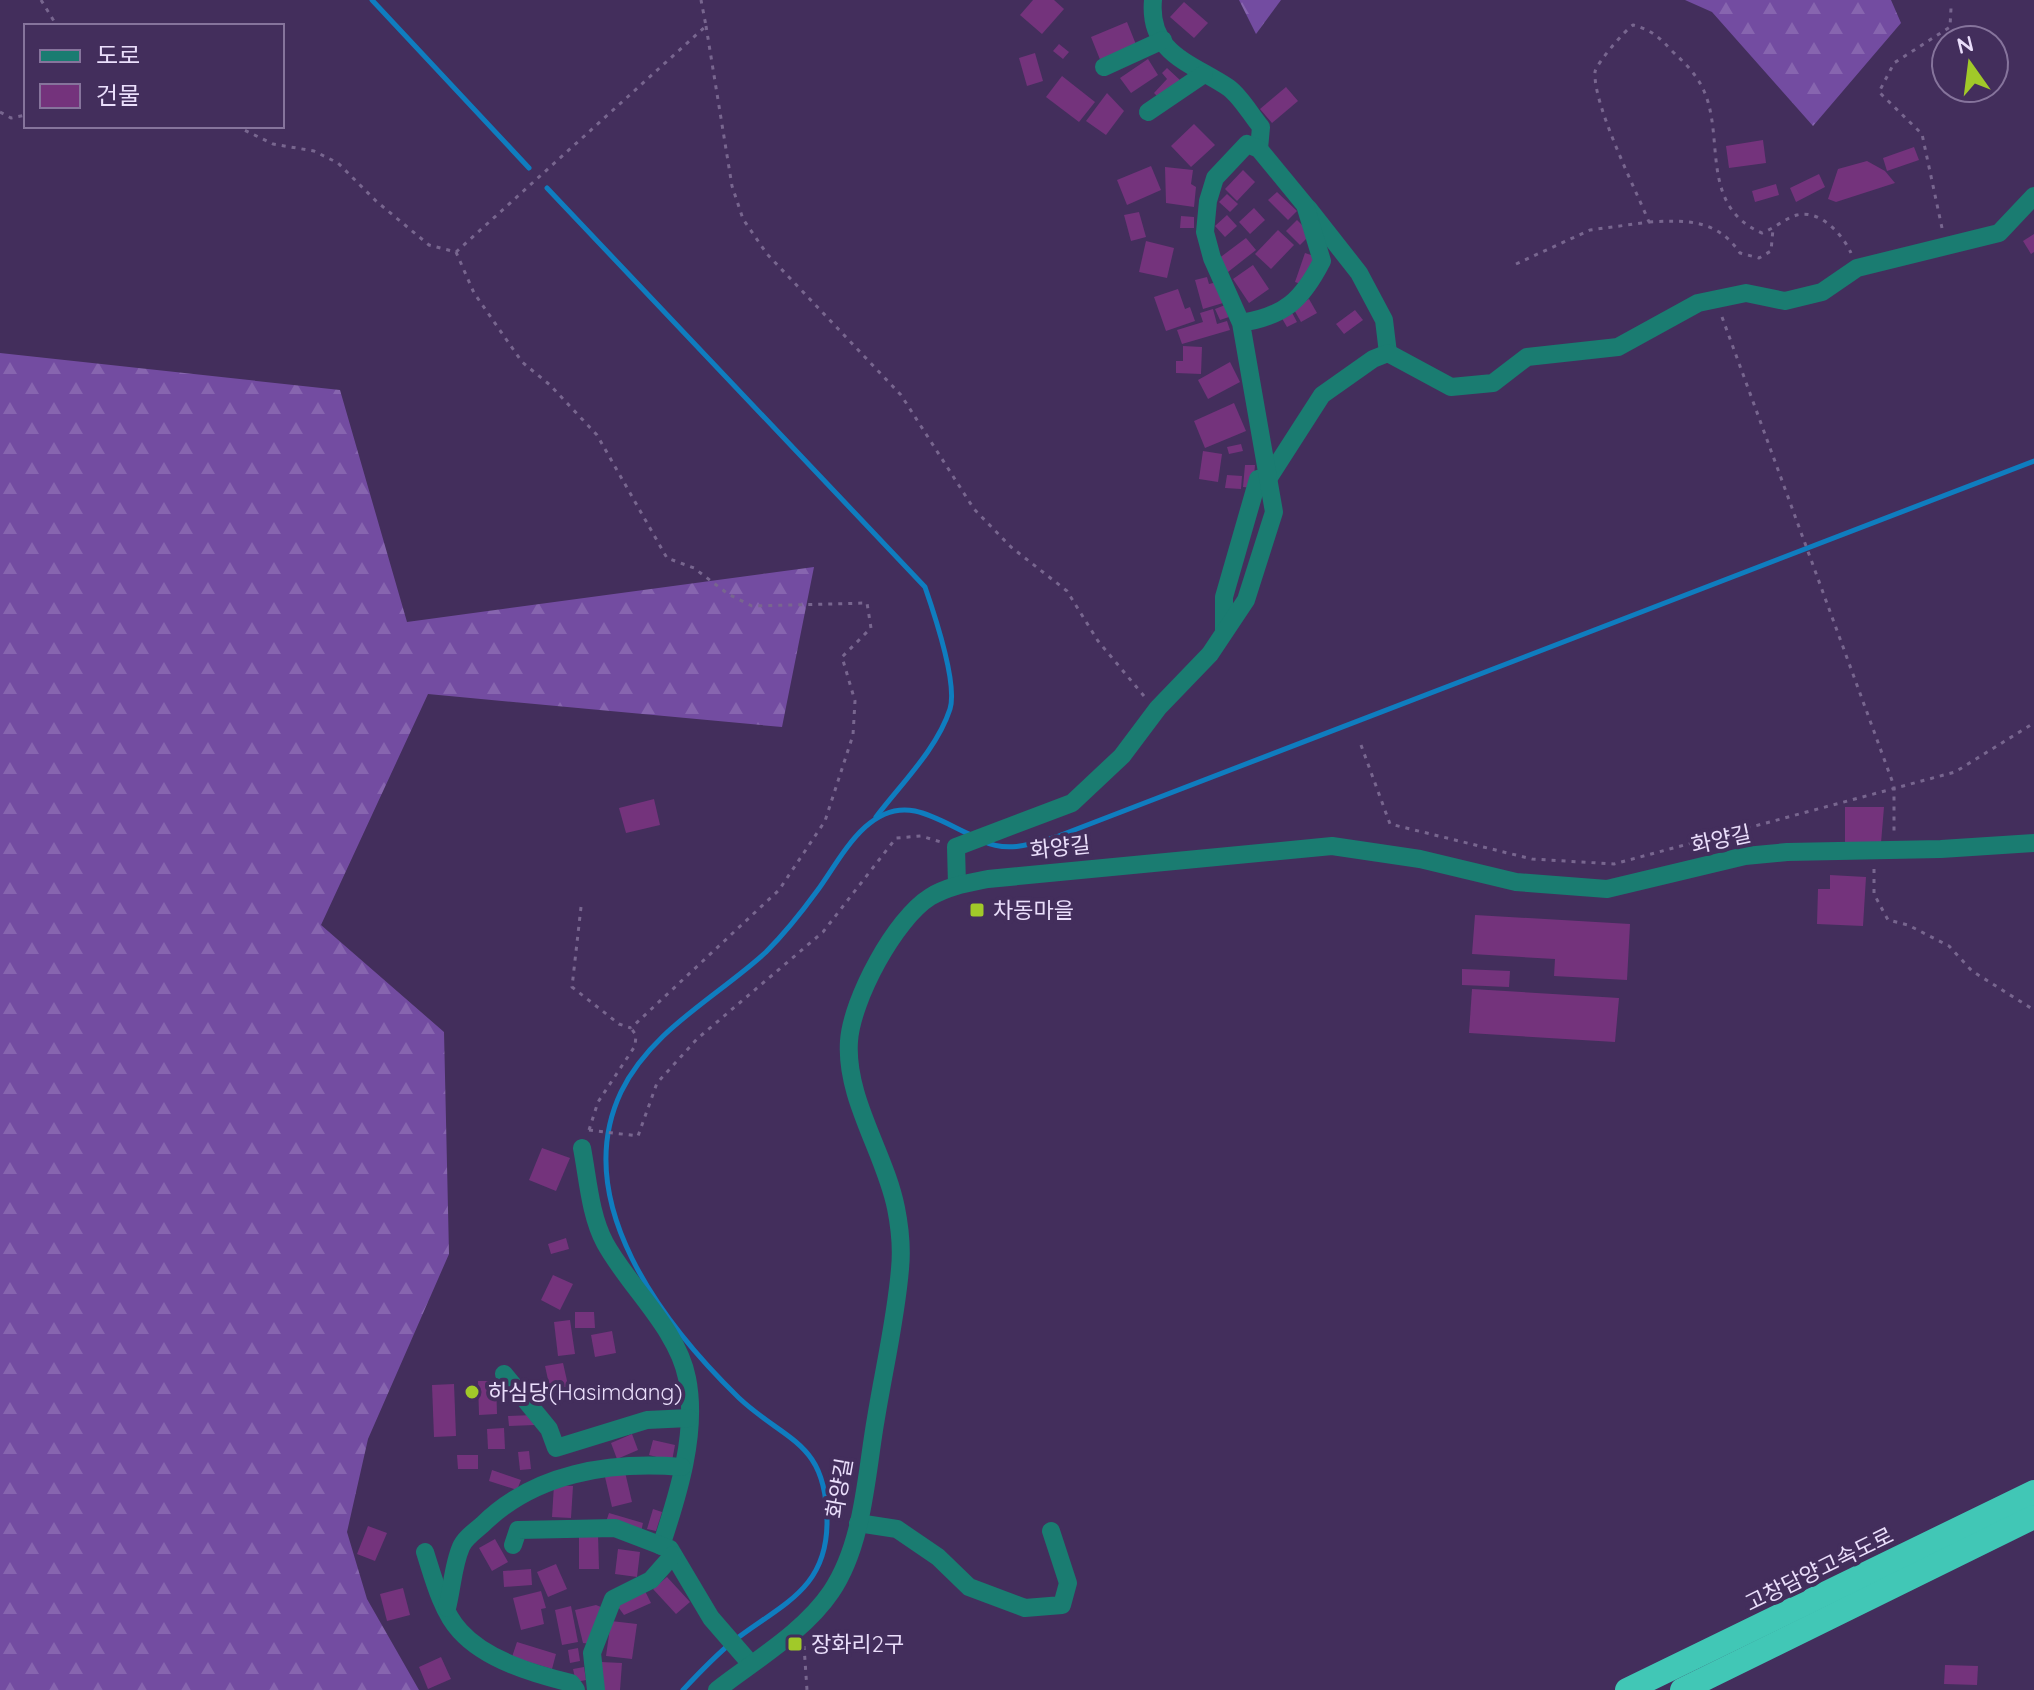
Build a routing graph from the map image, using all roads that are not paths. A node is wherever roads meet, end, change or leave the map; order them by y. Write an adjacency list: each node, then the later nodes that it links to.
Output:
1 (1153, 0): 2 (street)
2 (1163, 40): 3 (street); 4 (street)
3 (1104, 67)
4 (1204, 74): 5 (street); 6 (street)
5 (1148, 112)
6 (1259, 149): 8 (street); 9 (street)
7 (2034, 196): 10 (street)
8 (1305, 205): 9 (street); 10 (street)
9 (1241, 323): 11 (street)
10 (1388, 353): 11 (street)
11 (1270, 476): 12 (street); 12 (street)
12 (1224, 632): 14 (street)
13 (2034, 843): 14 (street, 화양길)
14 (957, 885): 21 (street, 화양길)
15 (582, 1148): 17 (street)
16 (504, 1374): 17 (street)
17 (689, 1418): 18 (street)
18 (682, 1467): 24 (street); 26 (street)
19 (2034, 1492): 32 (highway, 고창담양고속도로)
20 (2034, 1517): 33 (highway)
21 (858, 1523): 22 (street); 27 (street, 화양길)
22 (1051, 1531)
23 (513, 1545): 24 (street)
24 (667, 1551): 27 (street); 29 (street)
25 (425, 1552): 26 (street)
26 (447, 1608): 28 (street)
27 (750, 1663): 30 (street, 화양길); 31 (street, 화양길)
28 (576, 1690)
29 (596, 1690)
30 (717, 1690)
31 (728, 1690)
32 (1627, 1690)
33 (1682, 1690)

